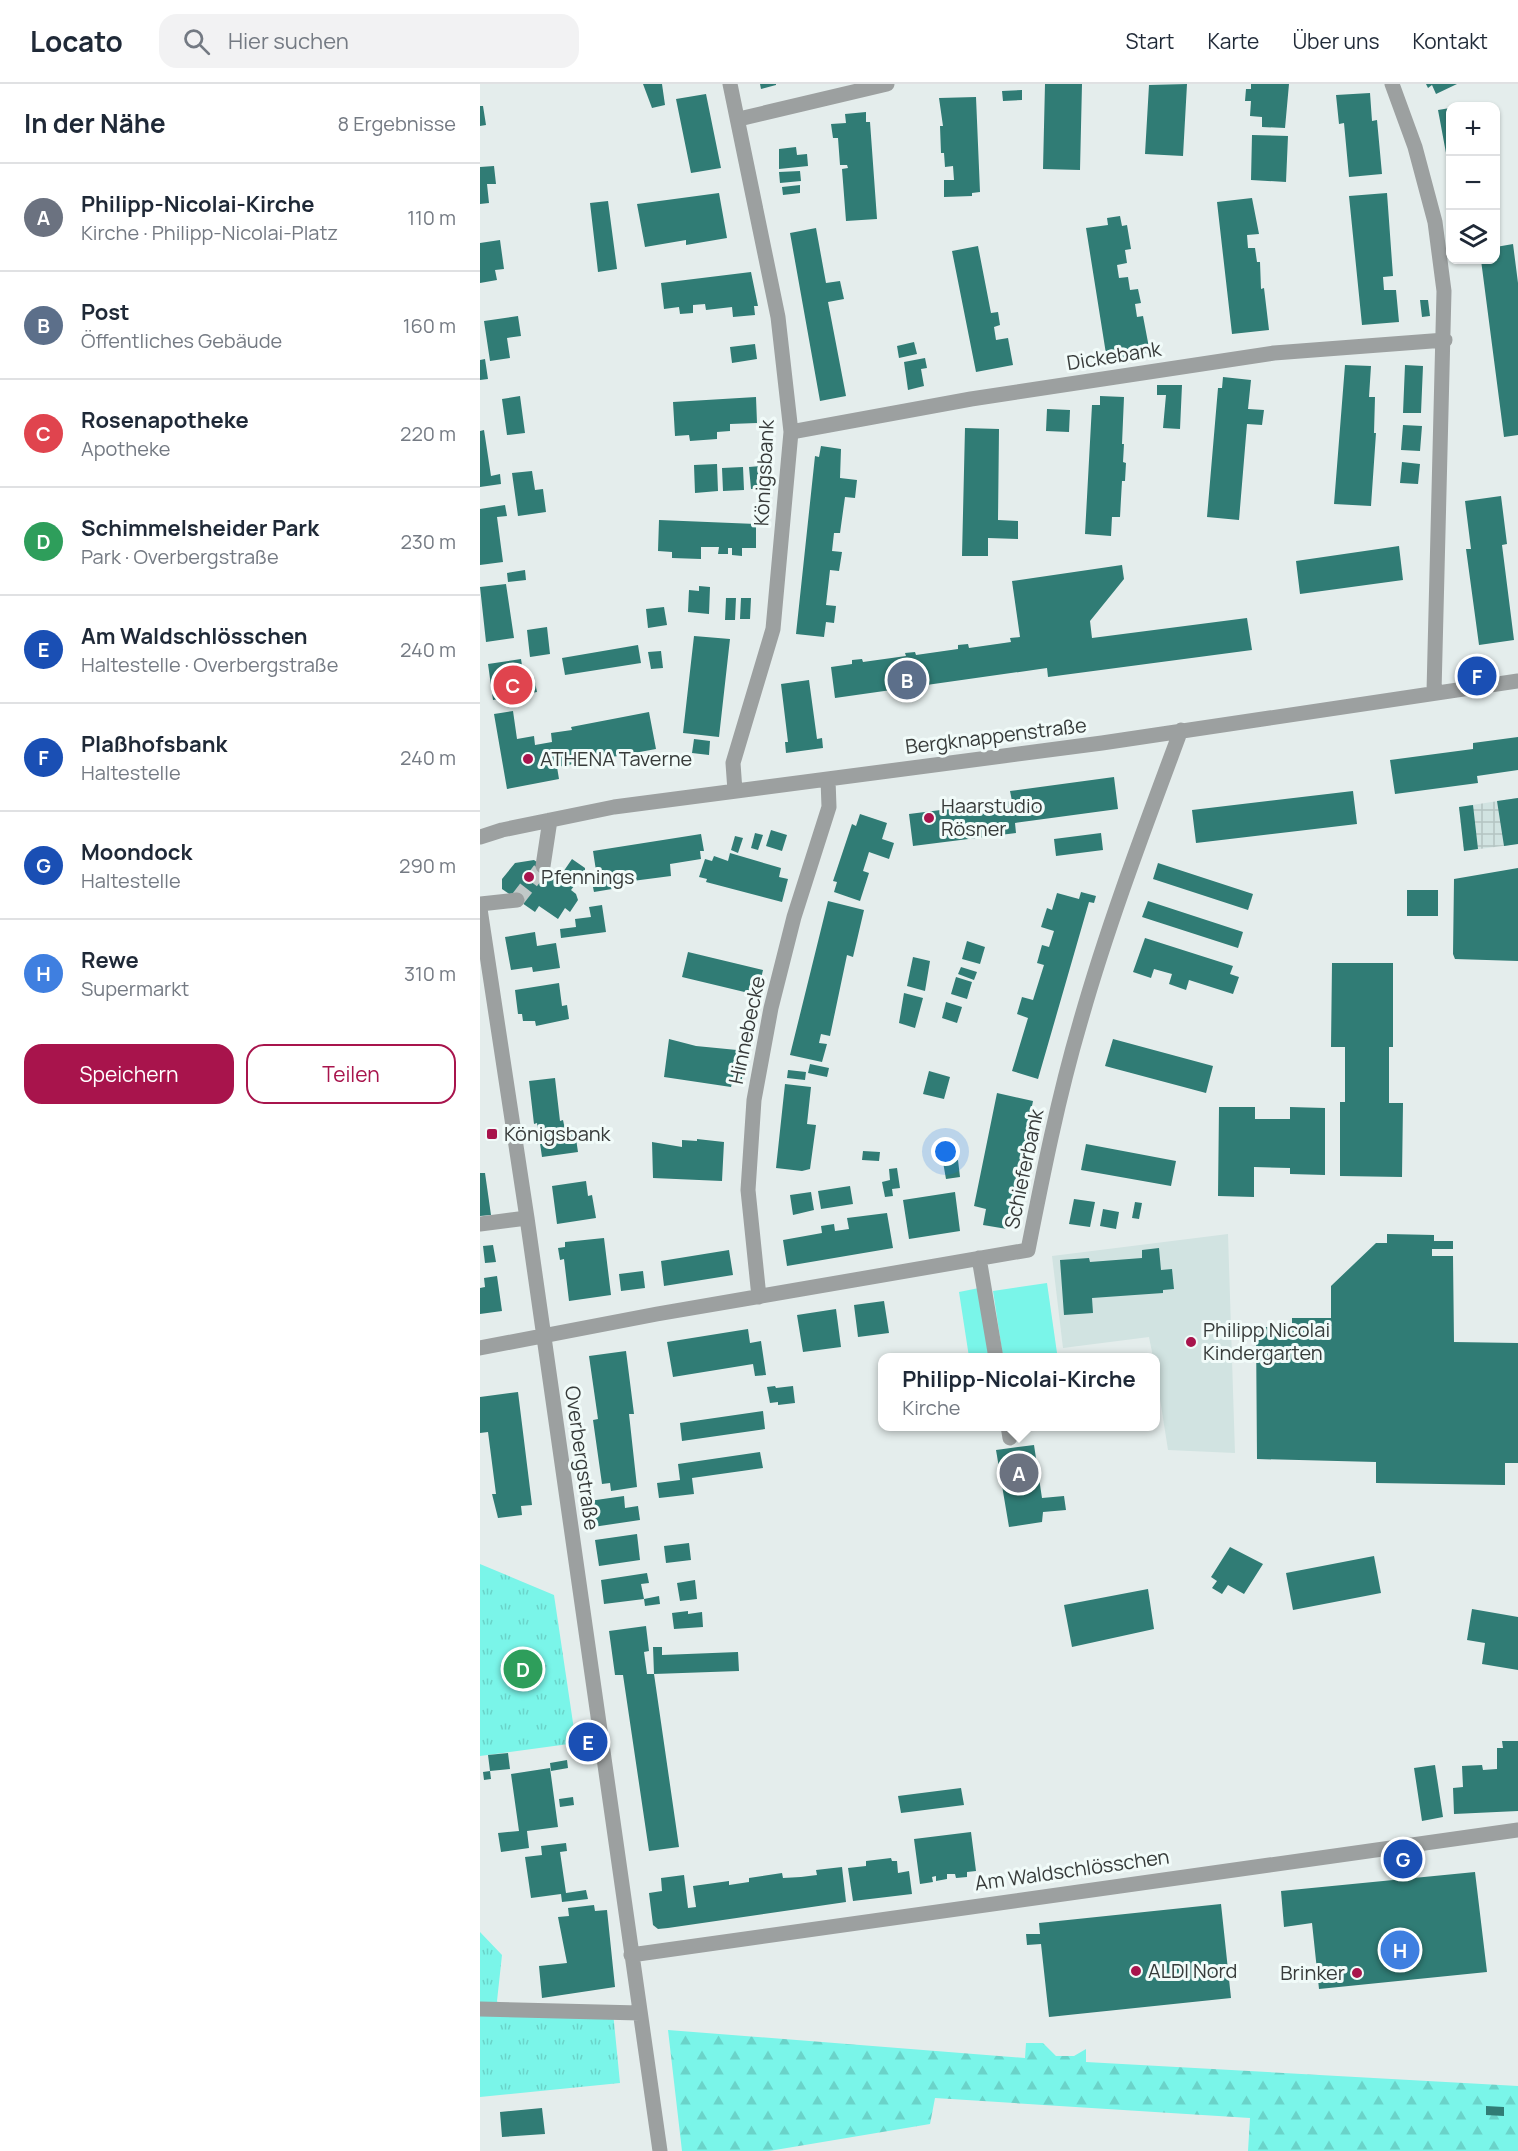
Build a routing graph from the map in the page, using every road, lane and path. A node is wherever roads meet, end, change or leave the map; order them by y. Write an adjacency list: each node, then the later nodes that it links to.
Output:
1 (730, 84): 4 (street, Königsbank)
2 (887, 84): 4 (street)
3 (1392, 84): 5 (street)
4 (739, 119): 6 (street, Königsbank)
5 (1445, 340): 6 (street, Dickebank); 8 (street)
6 (791, 432): 11 (street, Königsbank)
7 (1518, 681): 8 (street, Bergknappenstraße)
8 (1434, 692): 9 (street, Bergknappenstraße)
9 (1181, 730): 10 (street, Bergknappenstraße); 20 (street, Schieferbank)
10 (828, 779): 11 (street, Bergknappenstraße); 21 (street, Hinnebecke)
11 (735, 791): 12 (street, Bergknappenstraße)
12 (550, 820): 13 (street, Bergknappenstraße); 14 (street)
13 (480, 837)
14 (543, 866)
15 (517, 900): 16 (street)
16 (480, 904)
17 (480, 909): 18 (street, Overbergstraße)
18 (527, 1218): 19 (street); 22 (street, Overbergstraße)
19 (480, 1224)
20 (979, 1258): 21 (street, Schieferbank); 24 (street)
21 (759, 1297): 22 (street, Schieferbank)
22 (542, 1336): 23 (street, Schieferbank); 26 (street, Overbergstraße)
23 (480, 1348)
24 (995, 1353)
25 (1518, 1830): 26 (street, Am Waldschlösschen)
26 (631, 1955): 28 (street, Overbergstraße)
27 (480, 2009): 28 (street)
28 (640, 2013): 29 (street, Overbergstraße)
29 (660, 2151)

